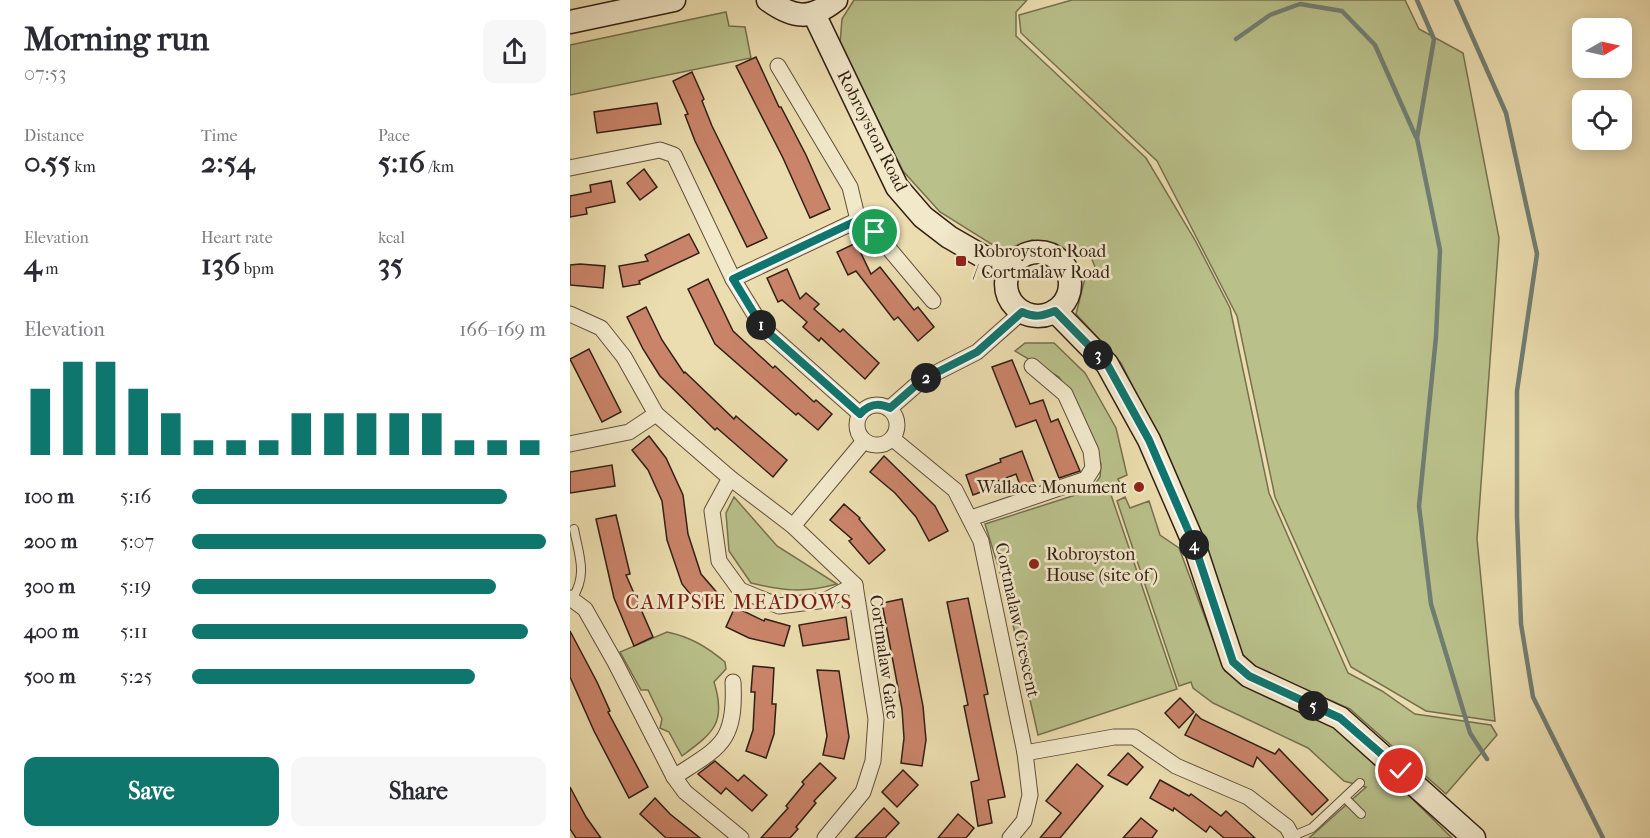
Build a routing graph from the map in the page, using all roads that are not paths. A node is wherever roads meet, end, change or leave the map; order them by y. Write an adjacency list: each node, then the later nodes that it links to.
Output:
1 (674, 0): 5 (street)
2 (768, 0): 4 (street)
3 (836, 0): 4 (street)
4 (814, 14): 9 (street, Robroyston Road)
5 (570, 22)
6 (778, 66): 8 (street)
7 (570, 168): 10 (street)
8 (858, 220): 10 (street); 11 (street)
9 (1008, 271): 12 (street); 13 (street)
10 (733, 279): 18 (street)
11 (933, 301)
12 (1055, 311): 13 (street); 38 (street)
13 (1022, 312): 16 (street)
14 (570, 315): 17 (street, Cortmalaw Gate)
15 (1032, 366): 23 (street)
16 (890, 408): 18 (street); 19 (street)
17 (656, 414): 21 (street); 22 (street, Cortmalaw Gate)
18 (860, 414): 20 (street)
19 (893, 438): 20 (street); 23 (street, Cortmalaw Crescent)
20 (864, 441): 24 (street)
21 (570, 444)
22 (730, 478): 24 (street, Cortmalaw Gate); 26 (street)
23 (971, 518): 29 (street, Cortmalaw Crescent)
24 (793, 526): 26 (street, Cortmalaw Gate)
25 (574, 529): 27 (lane)
26 (855, 585): 36 (street, Cortmalaw Gate)
27 (571, 599): 30 (street)
28 (733, 682): 30 (street)
29 (1025, 753): 34 (street); 37 (street, Cortmalaw Crescent)
30 (674, 777): 35 (street)
31 (1360, 783): 32 (lane)
32 (1345, 798): 33 (lane); 34 (lane)
33 (1360, 814)
34 (1293, 837)
35 (741, 838)
36 (825, 838)
37 (1010, 838)
38 (1474, 838)

